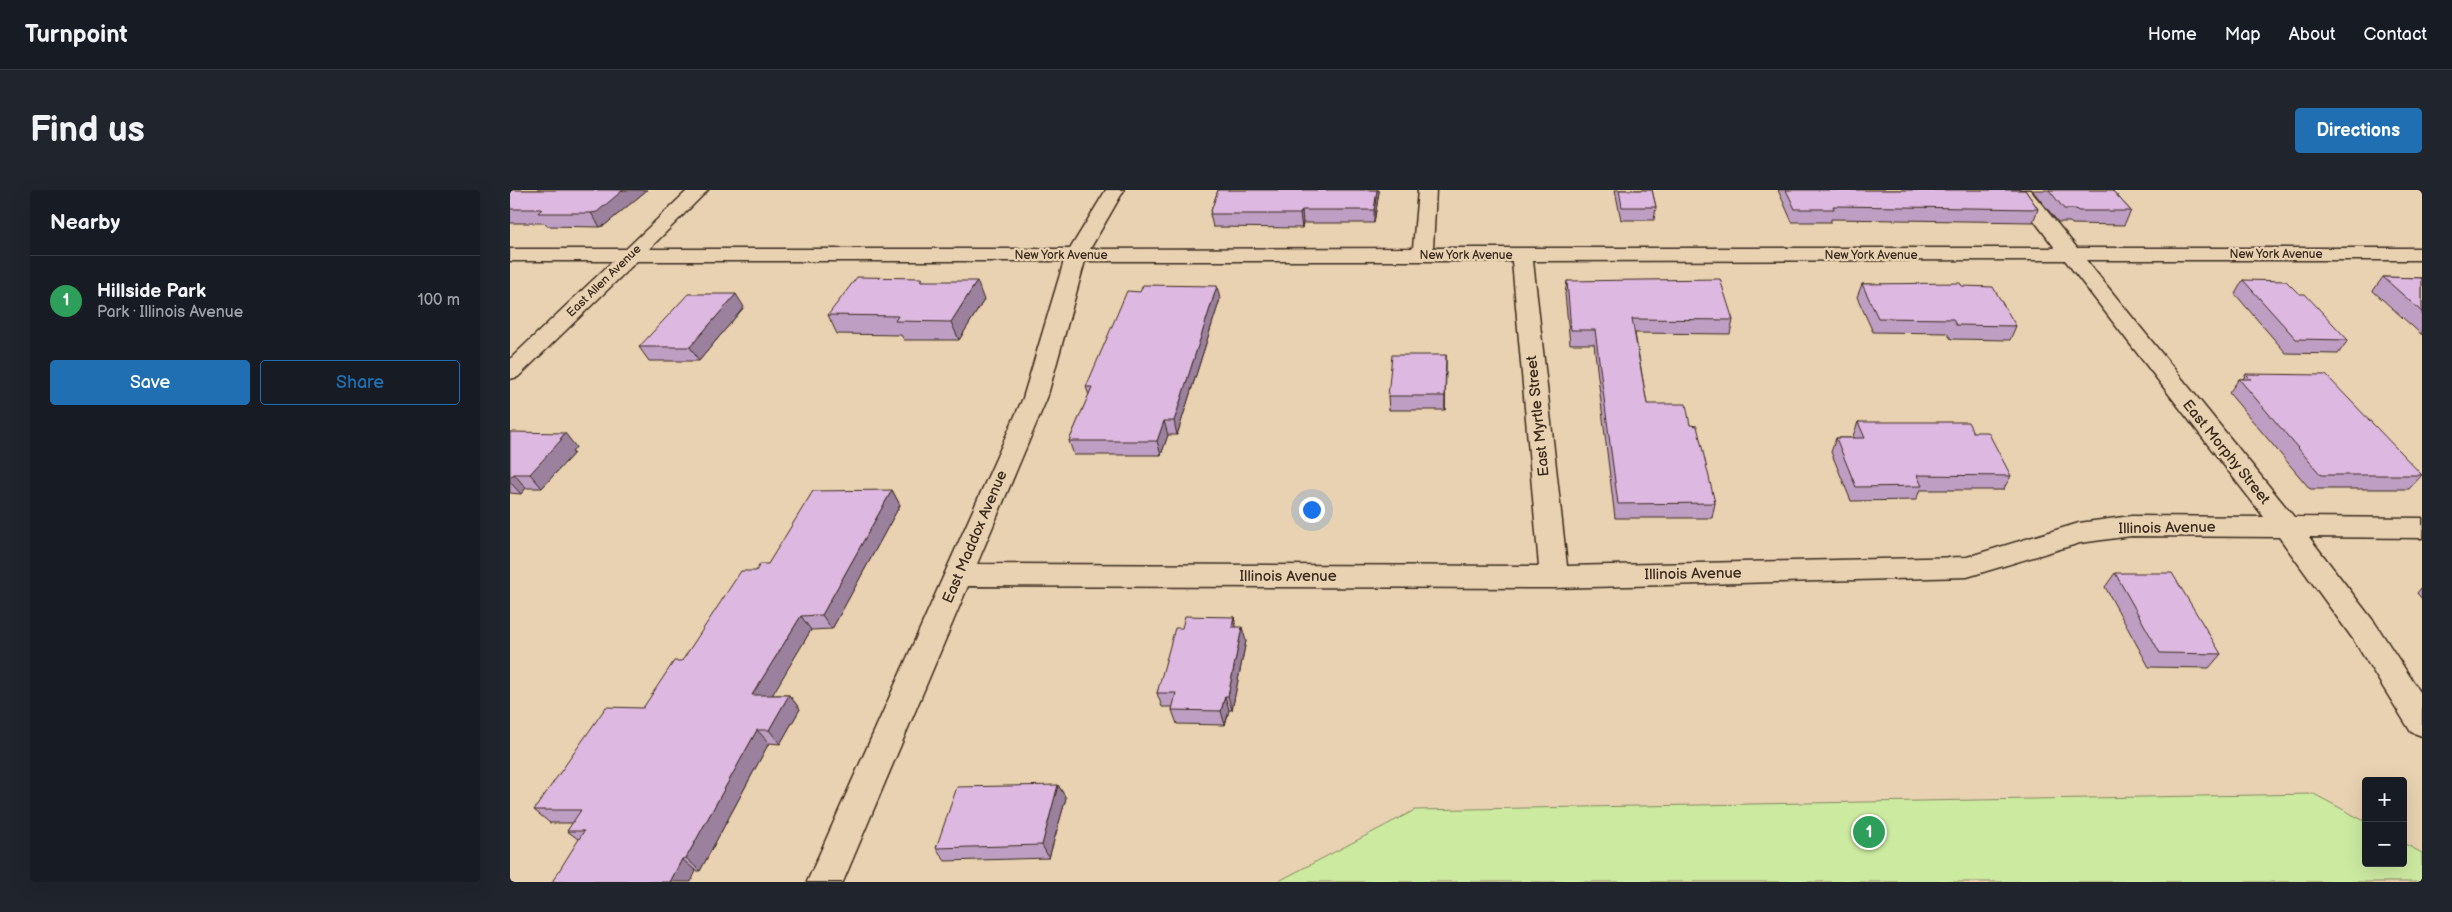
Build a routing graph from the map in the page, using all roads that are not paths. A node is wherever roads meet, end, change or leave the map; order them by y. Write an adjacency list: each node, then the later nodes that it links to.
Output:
1 (699, 190): 8 (street, East Allen Avenue)
2 (1115, 190): 9 (street, East Maddox Avenue)
3 (1427, 190): 10 (street)
4 (2020, 190): 5 (street, East Morphy Street)
5 (2069, 254): 6 (street, New York Avenue); 11 (street, New York Avenue); 13 (street, East Morphy Street)
6 (2422, 254)
7 (510, 255): 8 (street, New York Avenue)
8 (631, 255): 9 (street, New York Avenue); 12 (street, East Allen Avenue)
9 (1076, 255): 10 (street, New York Avenue); 15 (street, East Maddox Avenue)
10 (1423, 255): 11 (street, New York Avenue)
11 (1522, 255): 16 (street, East Myrtle Street)
12 (510, 372)
13 (2287, 528): 14 (street, Illinois Avenue); 16 (street, Illinois Avenue); 17 (street, East Morphy Street)
14 (2422, 528)
15 (958, 575): 16 (street, Illinois Avenue); 18 (street, East Maddox Avenue)
16 (1554, 577)
17 (2422, 722)
18 (825, 882)

